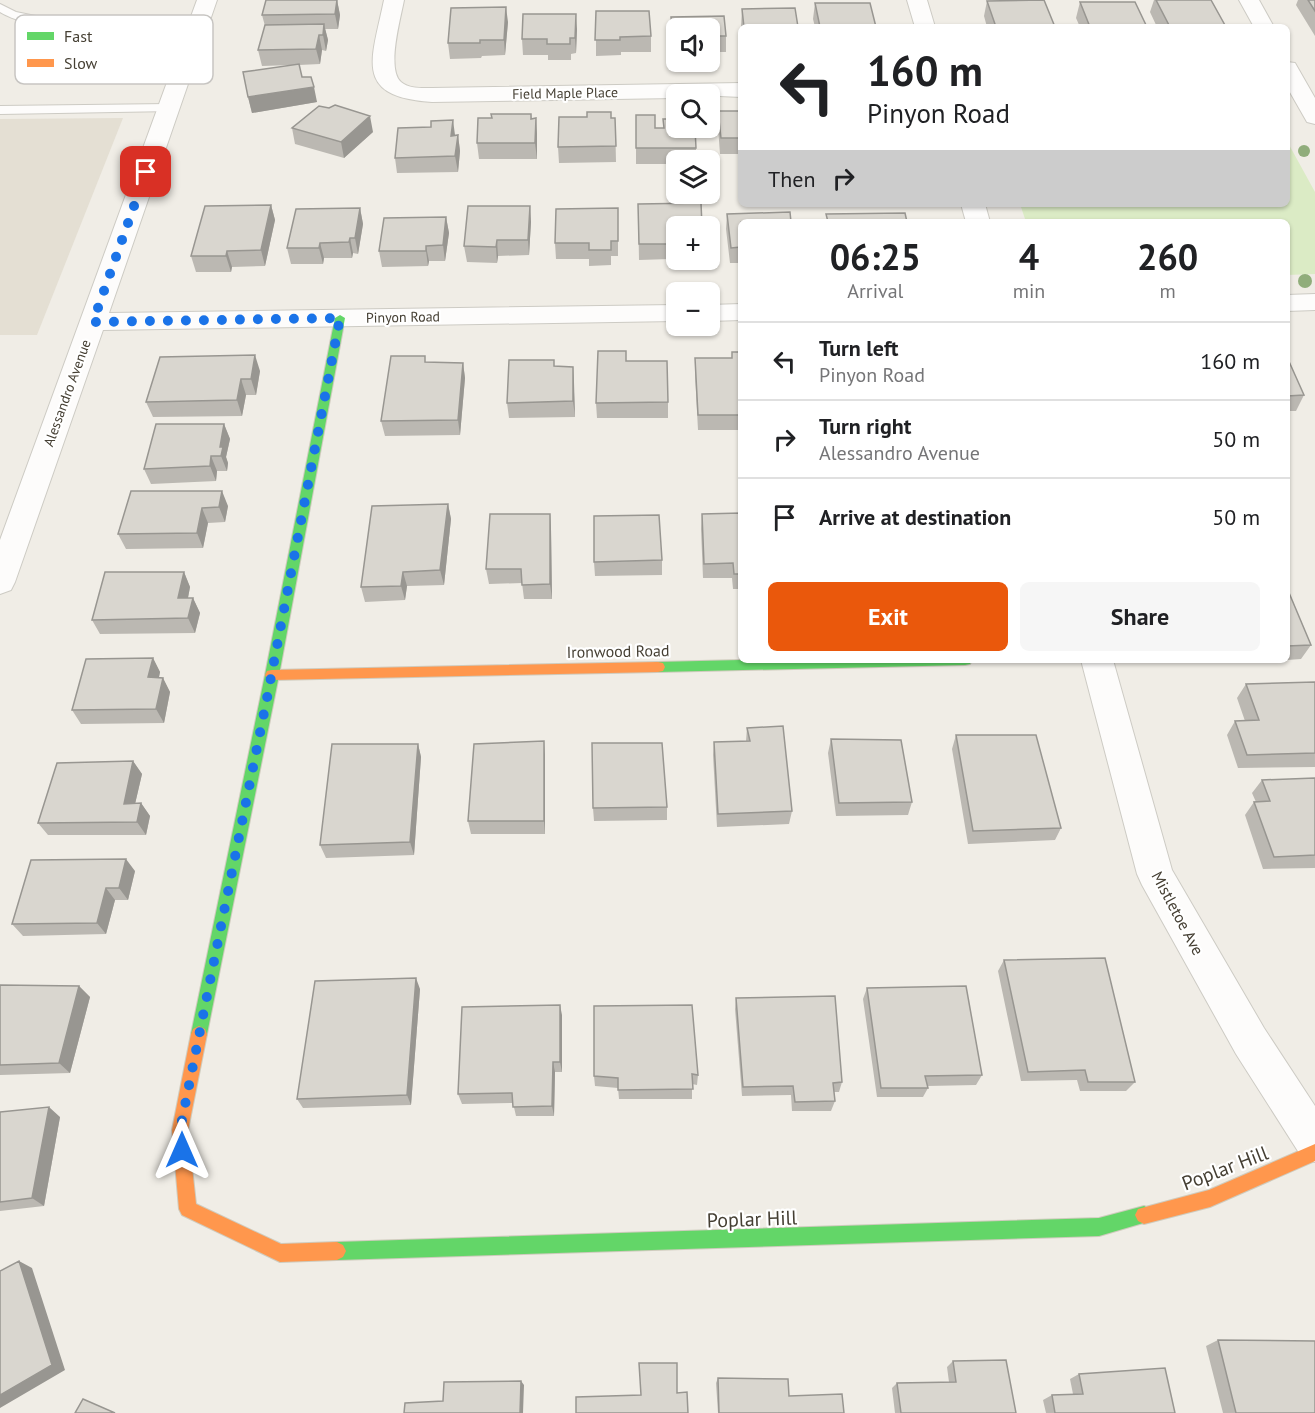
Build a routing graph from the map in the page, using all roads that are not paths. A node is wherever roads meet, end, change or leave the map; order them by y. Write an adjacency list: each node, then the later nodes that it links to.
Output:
1 (207, 0): 6 (street, Alessandro Avenue)
2 (394, 0): 12 (street, Field Maple Place)
3 (917, 0): 8 (street)
4 (1249, 0): 9 (street)
5 (0, 7): 7 (lane)
6 (202, 15)
7 (15, 17)
8 (924, 24)
9 (1262, 24)
10 (1296, 78): 15 (street)
11 (177, 84): 13 (street, Alessandro Avenue)
12 (738, 90)
13 (169, 108): 14 (lane); 22 (street, Alessandro Avenue)
14 (0, 110)
15 (1315, 117)
16 (1315, 302): 17 (street)
17 (1290, 303)
18 (738, 312): 20 (street)
19 (666, 313): 21 (street, Pinyon Road)
20 (720, 313)
21 (340, 318): 22 (street, Pinyon Road); 26 (street)
22 (93, 322): 23 (street, Alessandro Avenue)
23 (0, 582)
24 (826, 663): 26 (street, Ironwood Road)
25 (1098, 663): 27 (street, Mistletoe Ave)
26 (272, 675): 28 (street, Poplar Hill)
27 (1315, 1142)
28 (1315, 1152)

